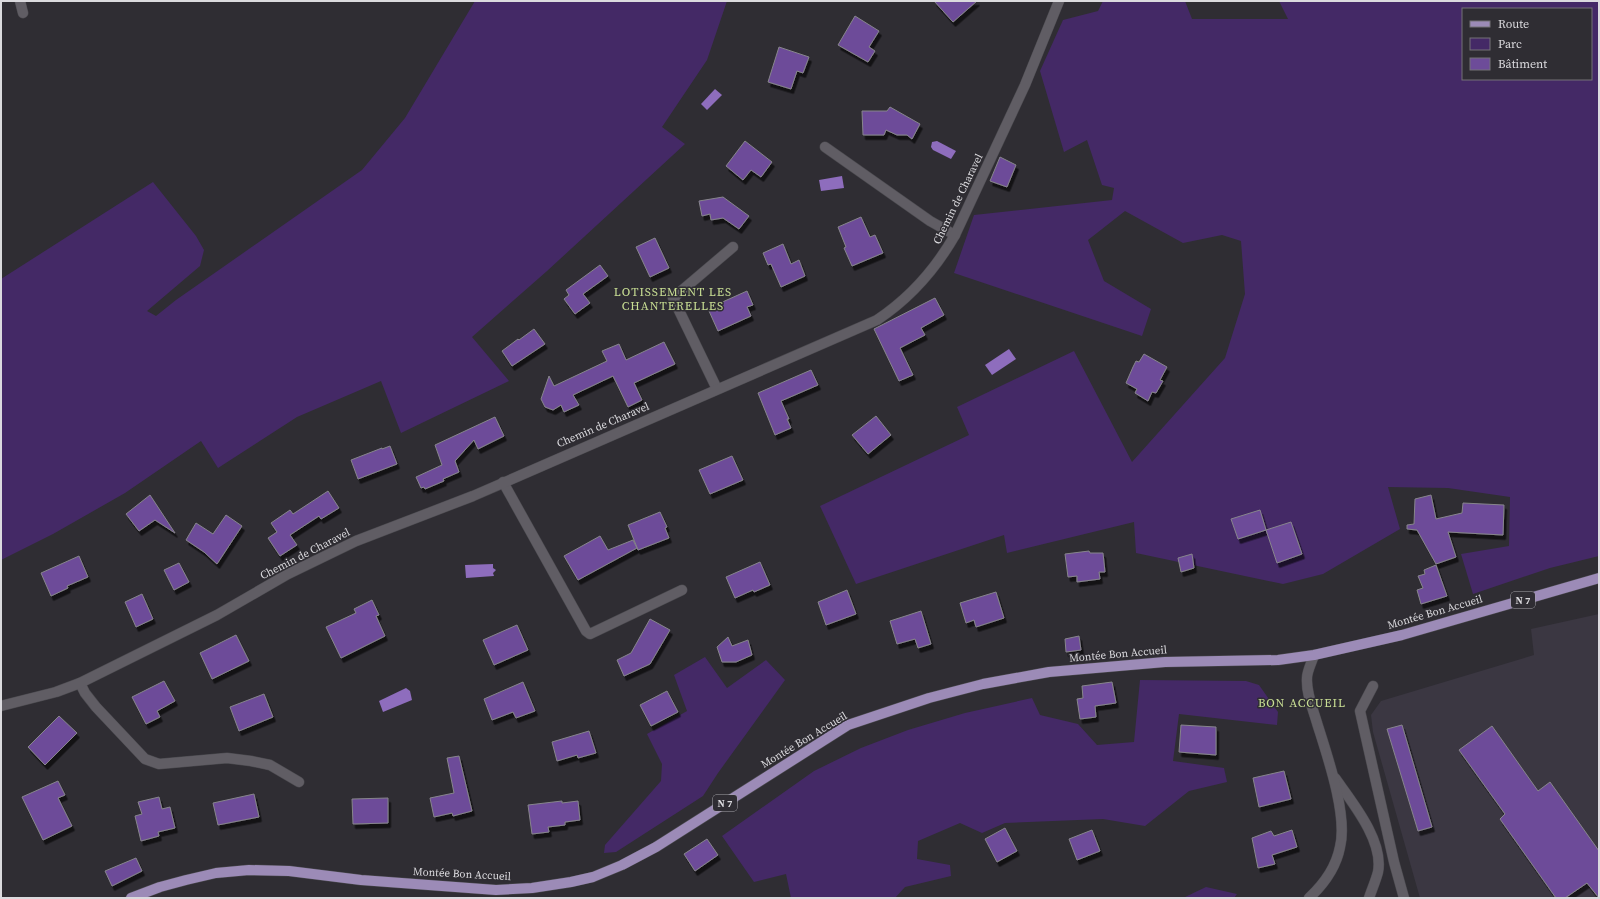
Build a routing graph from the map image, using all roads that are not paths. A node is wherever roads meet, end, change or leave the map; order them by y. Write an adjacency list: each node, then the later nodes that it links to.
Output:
1 (20, 1): 3 (street)
2 (1059, 1): 5 (street, Chemin de Charavel)
3 (23, 13)
4 (825, 147): 5 (street)
5 (955, 235): 7 (street, Chemin de Charavel)
6 (733, 247): 7 (street)
7 (717, 389): 8 (street, Chemin de Charavel)
8 (503, 482): 10 (street); 12 (street, Chemin de Charavel)
9 (1599, 578): 11 (main road, Montée Bon Accueil / N 7)
10 (682, 590)
11 (1314, 655): 15 (street); 18 (main road, Montée Bon Accueil / N 7)
12 (80, 683): 14 (street, Chemin de Charavel); 16 (street)
13 (1373, 686): 17 (street)
14 (1, 706)
15 (1333, 775): 19 (street); 20 (street)
16 (299, 782)
17 (1401, 887): 21 (street); 22 (street)
18 (131, 898)
19 (1309, 898)
20 (1369, 898)
21 (1396, 898)
22 (1404, 898)

